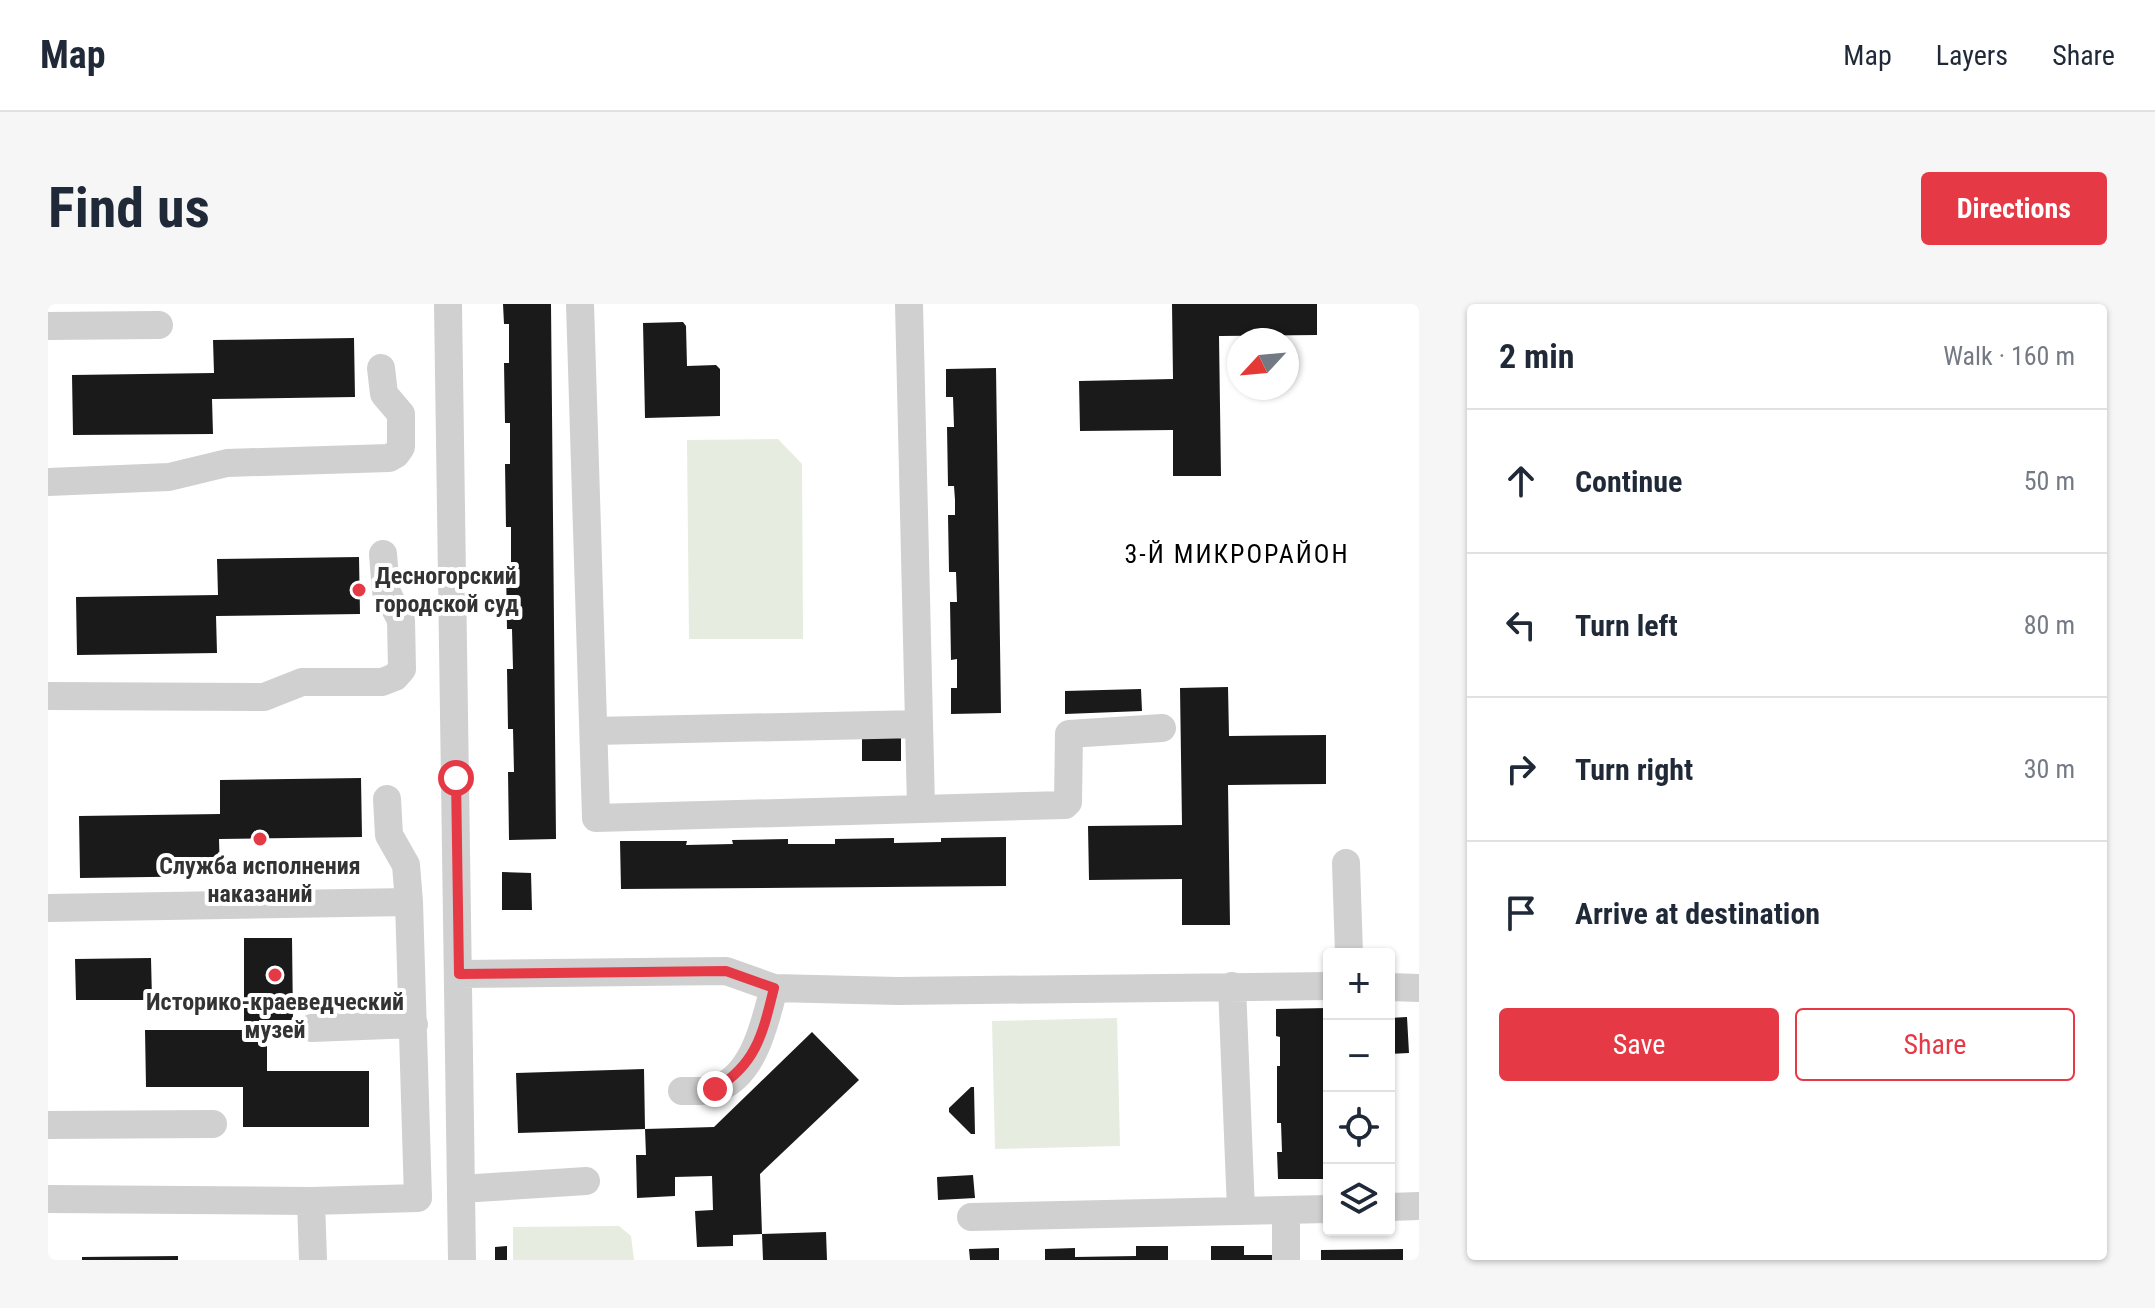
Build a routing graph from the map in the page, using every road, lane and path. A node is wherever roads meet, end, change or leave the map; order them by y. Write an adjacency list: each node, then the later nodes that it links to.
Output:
1 (448, 304): 19 (street)
2 (580, 304): 12 (street)
3 (909, 304): 10 (street)
4 (159, 325): 5 (street)
5 (48, 326)
6 (381, 368): 7 (street)
7 (48, 482)
8 (383, 554): 9 (street)
9 (48, 696)
10 (919, 724): 12 (street); 14 (street)
11 (1162, 728): 14 (street)
12 (594, 731): 14 (street)
13 (387, 799): 16 (street)
14 (921, 807)
15 (1346, 863): 18 (street)
16 (409, 902): 17 (street); 25 (street)
17 (48, 908)
18 (1349, 948)
19 (459, 974): 23 (street); 31 (street)
20 (1232, 986): 21 (street); 23 (street); 37 (street)
21 (1323, 986)
22 (1395, 987): 24 (street)
23 (774, 988): 27 (street)
24 (1419, 988)
25 (414, 1024): 26 (street); 33 (street)
26 (312, 1028)
27 (682, 1091)
28 (213, 1124): 29 (street)
29 (48, 1125)
30 (586, 1181): 31 (street)
31 (461, 1189): 41 (street)
32 (48, 1199): 33 (street)
33 (311, 1201): 40 (street)
34 (1419, 1206): 35 (street)
35 (1395, 1207)
36 (1323, 1209): 38 (street)
37 (1241, 1210): 38 (street); 39 (street)
38 (1286, 1210): 42 (street)
39 (971, 1217)
40 (313, 1260)
41 (462, 1260)
42 (1286, 1260)

